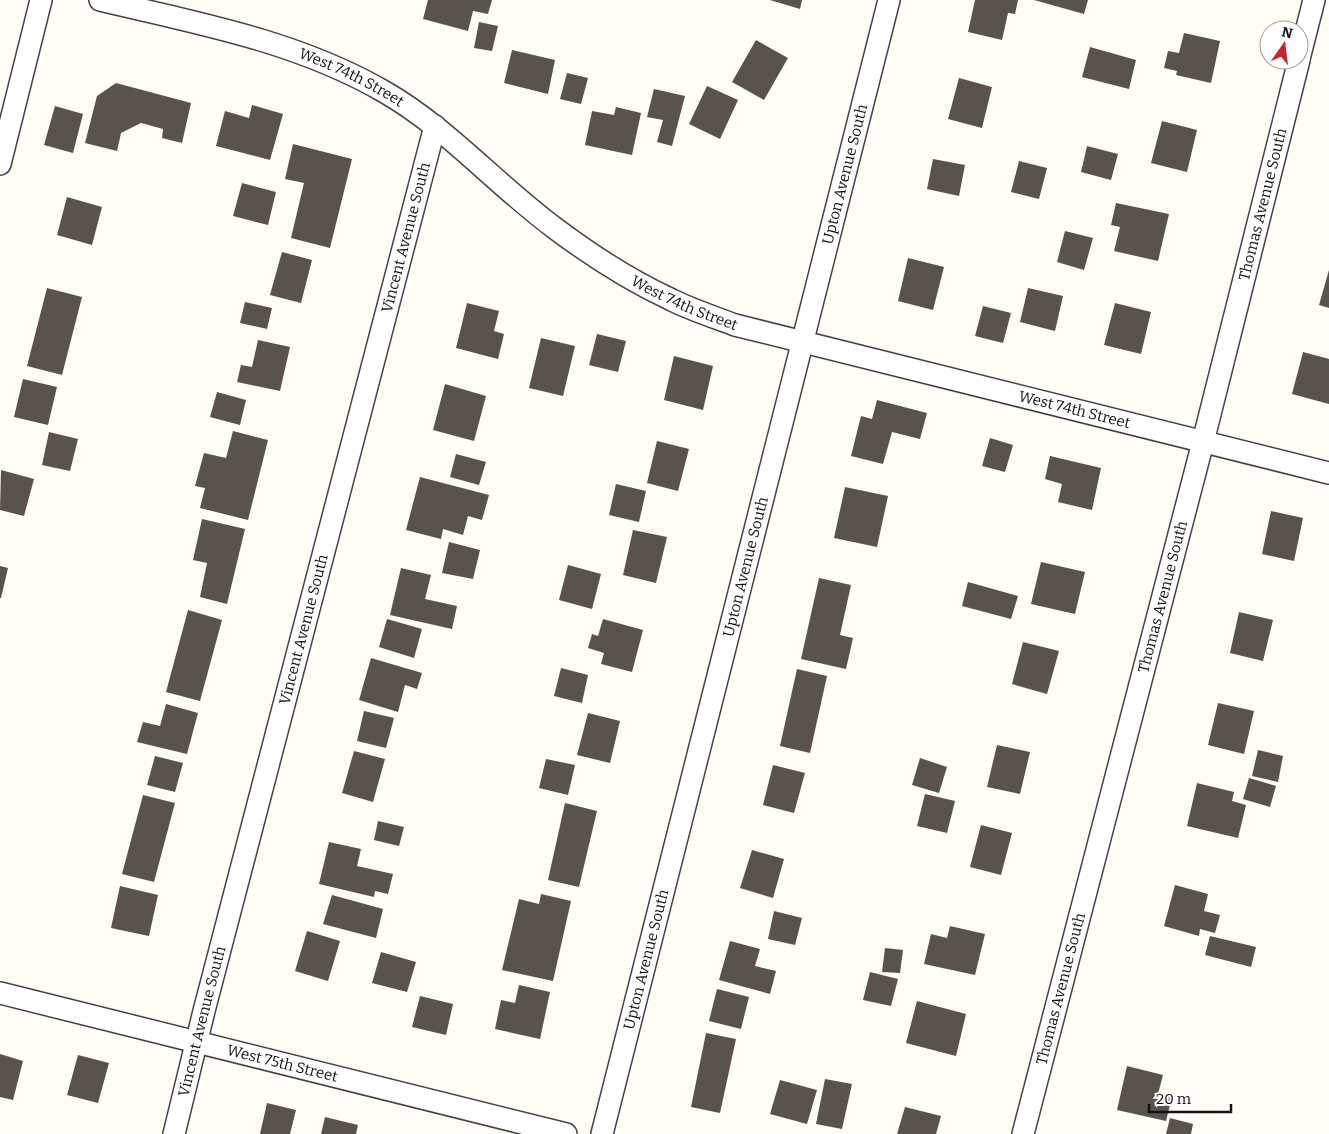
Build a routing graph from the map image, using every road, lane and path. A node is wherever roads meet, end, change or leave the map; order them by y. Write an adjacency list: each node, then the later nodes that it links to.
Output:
1 (41, 0): 8 (street)
2 (100, 0): 7 (street, West 74th Street)
3 (889, 0): 9 (street, Upton Avenue South)
4 (1314, 0): 5 (street, Thomas Avenue South)
5 (1309, 20)
6 (1296, 70): 10 (street, Thomas Avenue South)
7 (435, 126): 9 (street, West 74th Street); 13 (street, Vincent Avenue South)
8 (0, 164)
9 (802, 342): 10 (street, West 74th Street); 16 (street, Upton Avenue South)
10 (1203, 442): 11 (street, West 74th Street); 17 (street, Thomas Avenue South)
11 (1329, 473)
12 (0, 994): 13 (street, West 75th Street)
13 (197, 1042): 14 (street, Vincent Avenue South); 15 (street, West 75th Street)
14 (174, 1134)
15 (566, 1134)
16 (602, 1134)
17 (1023, 1134)

